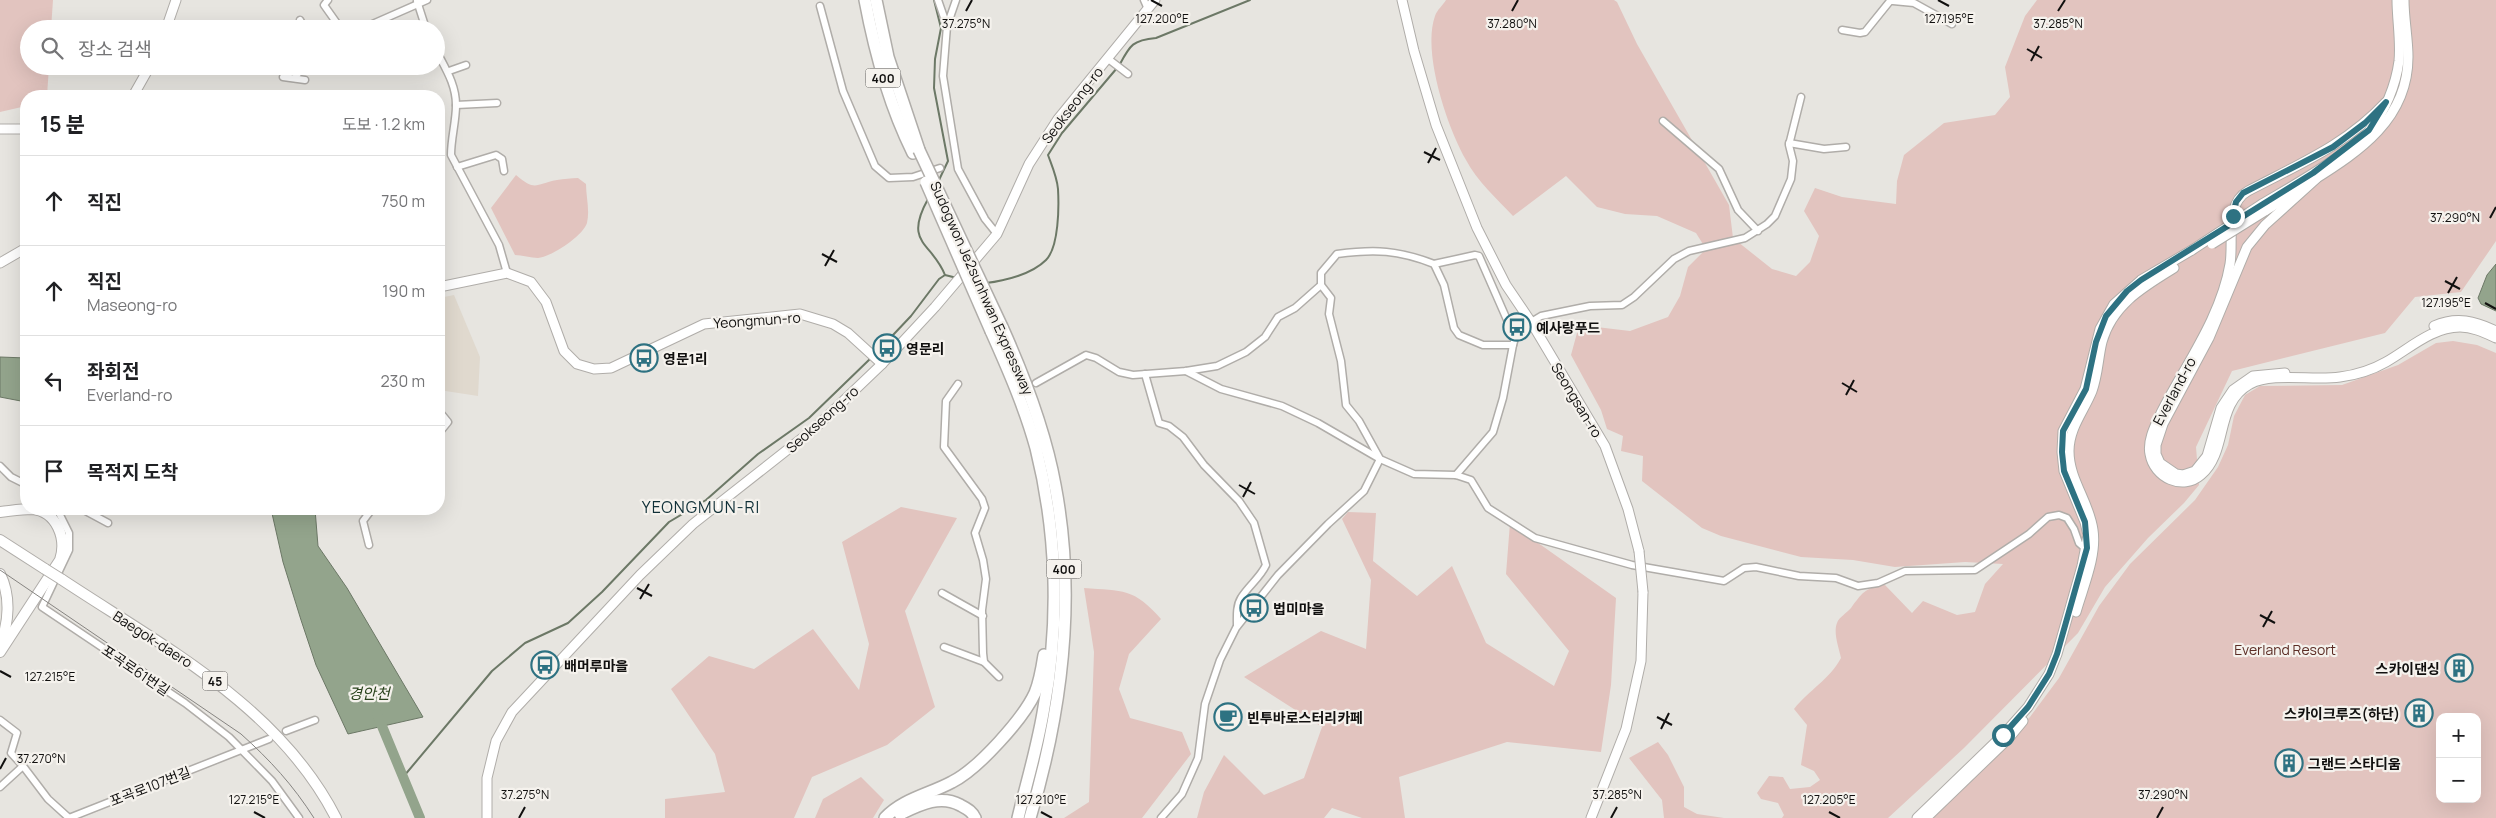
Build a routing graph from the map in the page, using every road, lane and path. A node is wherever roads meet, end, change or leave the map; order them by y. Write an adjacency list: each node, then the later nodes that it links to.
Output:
1 (176, 0): 16 (street)
2 (328, 0): 17 (street)
3 (427, 0): 13 (street)
4 (865, 0): 43 (highway, Sudogwon Je2sunhwan Expressway / 400)
5 (876, 0): 43 (highway, Sudogwon Je2sunhwan Expressway / 400)
6 (938, 0): 21 (street)
7 (956, 0): 21 (street)
8 (1144, 0): 15 (street)
9 (1155, 0): 15 (street, Seokseong-ro)
10 (1402, 0): 58 (street, Seongsan-ro)
11 (2397, 0): 35 (street)
12 (2404, 0): 47 (street)
13 (418, 2): 18 (street); 19 (street)
14 (820, 6): 45 (street)
15 (1148, 9): 23 (street, Seokseong-ro)
16 (169, 20)
17 (335, 20)
18 (380, 20)
19 (423, 20)
20 (1952, 24): 22 (street)
21 (947, 26): 50 (street)
22 (1842, 30)
23 (1111, 60): 27 (street); 50 (street, Seokseong-ro)
24 (466, 65): 26 (street)
25 (445, 67): 26 (street)
26 (449, 71): 37 (street)
27 (1128, 74)
28 (145, 75): 33 (street)
29 (297, 75): 31 (street)
30 (284, 77): 31 (street)
31 (295, 78): 32 (street)
32 (305, 80)
33 (136, 90)
34 (1801, 97): 41 (street)
35 (2386, 102): 48 (street); 61 (street, Everland-ro)
36 (497, 103): 37 (street)
37 (456, 105): 44 (street)
38 (1663, 122): 49 (street)
39 (0, 129): 40 (street)
40 (20, 129)
41 (1789, 143): 42 (street); 49 (street)
42 (1846, 147)
43 (916, 151): 59 (highway, Sudogwon Je2sunhwan Expressway / 400, bridge)
44 (457, 167): 46 (street); 55 (street)
45 (940, 168)
46 (504, 171)
47 (2316, 179): 48 (street); 60 (street, Everland-ro)
48 (2263, 208): 52 (street, bridge)
49 (1758, 232): 58 (street)
50 (997, 234): 63 (street, Seokseong-ro)
51 (20, 251): 53 (street)
52 (2193, 252): 81 (street); 112 (street)
53 (0, 263)
54 (1434, 264): 56 (street); 62 (street); 62 (street)
55 (507, 272): 57 (street); 63 (street, Yeongmun-ro)
56 (1321, 285): 64 (street); 68 (street)
57 (445, 286)
58 (1531, 322): 62 (street); 110 (street, Seongsan-ro, bridge)
59 (997, 329): 85 (highway, Sudogwon Je2sunhwan Expressway / 400); 108 (highway, Sudogwon Je2sunhwan Expressway / 400)
60 (2496, 331)
61 (2496, 338)
62 (1514, 342): 70 (street)
63 (880, 362): 103 (street, Seokseong-ro)
64 (1186, 371): 65 (street); 68 (street)
65 (1145, 374): 66 (street); 86 (street)
66 (1036, 383)
67 (958, 384): 84 (street)
68 (1380, 459): 70 (street); 86 (street)
69 (0, 466): 71 (street)
70 (1456, 475): 81 (street)
71 (20, 482)
72 (20, 511): 73 (main road)
73 (0, 512)
74 (45, 515): 89 (main road)
75 (60, 515): 96 (street, 포곡로61번길)
76 (92, 515): 78 (street)
77 (368, 515): 80 (street)
78 (108, 524)
79 (0, 540): 102 (main road, Baegok-daero / 45, bridge)
80 (369, 545)
81 (2086, 549): 111 (street)
82 (0, 574): 87 (main road)
83 (942, 593): 84 (street)
84 (983, 616): 90 (street)
85 (1054, 628): 104 (highway); 107 (highway, Sudogwon Je2sunhwan Expressway / 400)
86 (1236, 628): 109 (street)
87 (0, 645)
88 (944, 646): 90 (street)
89 (0, 652)
90 (984, 662): 91 (street)
91 (999, 677)
92 (0, 720): 97 (street)
93 (315, 720): 94 (street)
94 (286, 732)
95 (269, 738): 96 (street, 포곡로107번길)
96 (243, 750): 99 (street, 포곡로107번길); 101 (street, 포곡로61번길)
97 (23, 766): 98 (street); 99 (street)
98 (0, 787)
99 (67, 817): 100 (street, 포곡로107번길)
100 (56, 818)
101 (299, 818)
102 (336, 818)
103 (487, 818)
104 (885, 818)
105 (891, 818): 106 (highway)
106 (975, 818)
107 (1018, 818)
108 (1030, 818)
109 (1161, 818)
110 (1591, 818)
111 (1917, 818)
112 (1926, 818)

